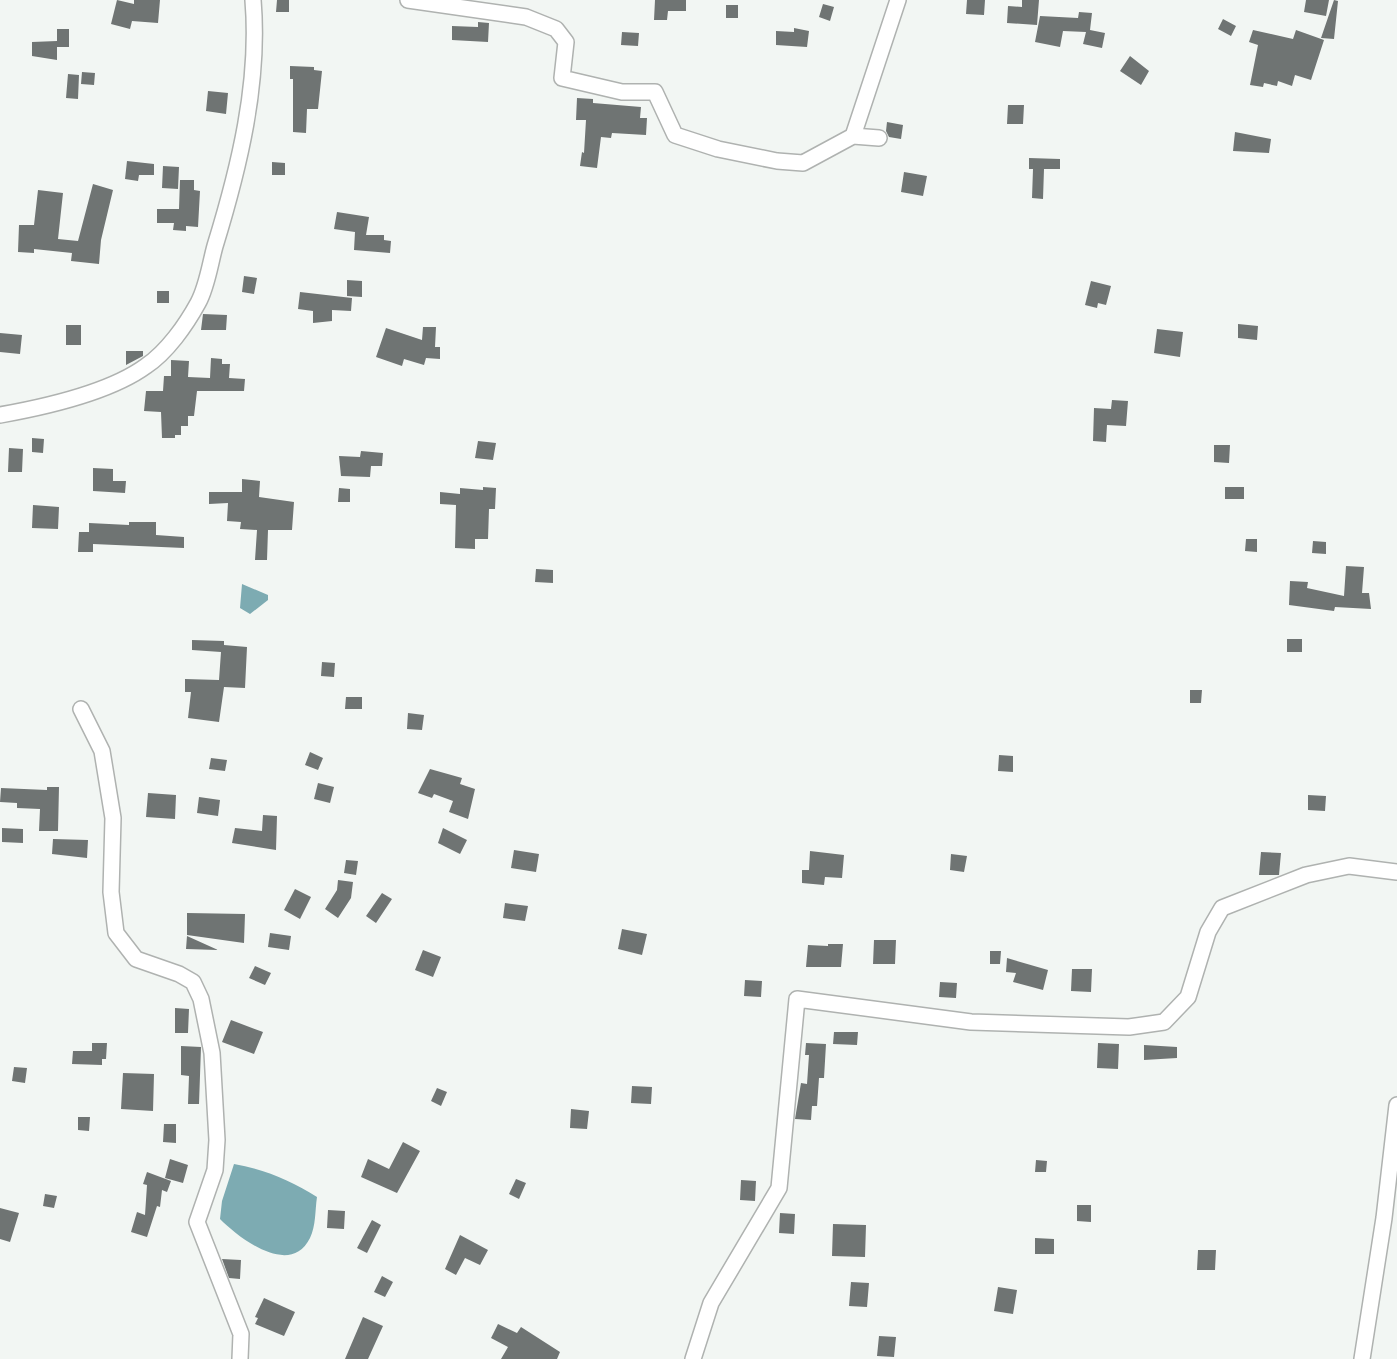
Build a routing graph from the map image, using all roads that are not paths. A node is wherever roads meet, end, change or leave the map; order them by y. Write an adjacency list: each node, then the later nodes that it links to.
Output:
1 (253, 0): 6 (street)
2 (408, 0): 4 (street)
3 (898, 0): 4 (street)
4 (853, 136): 5 (street)
5 (879, 138)
6 (0, 415)
7 (81, 709): 10 (street)
8 (1397, 872): 11 (street)
9 (1397, 1105): 12 (street)
10 (240, 1359)
11 (693, 1359)
12 (1362, 1359)

